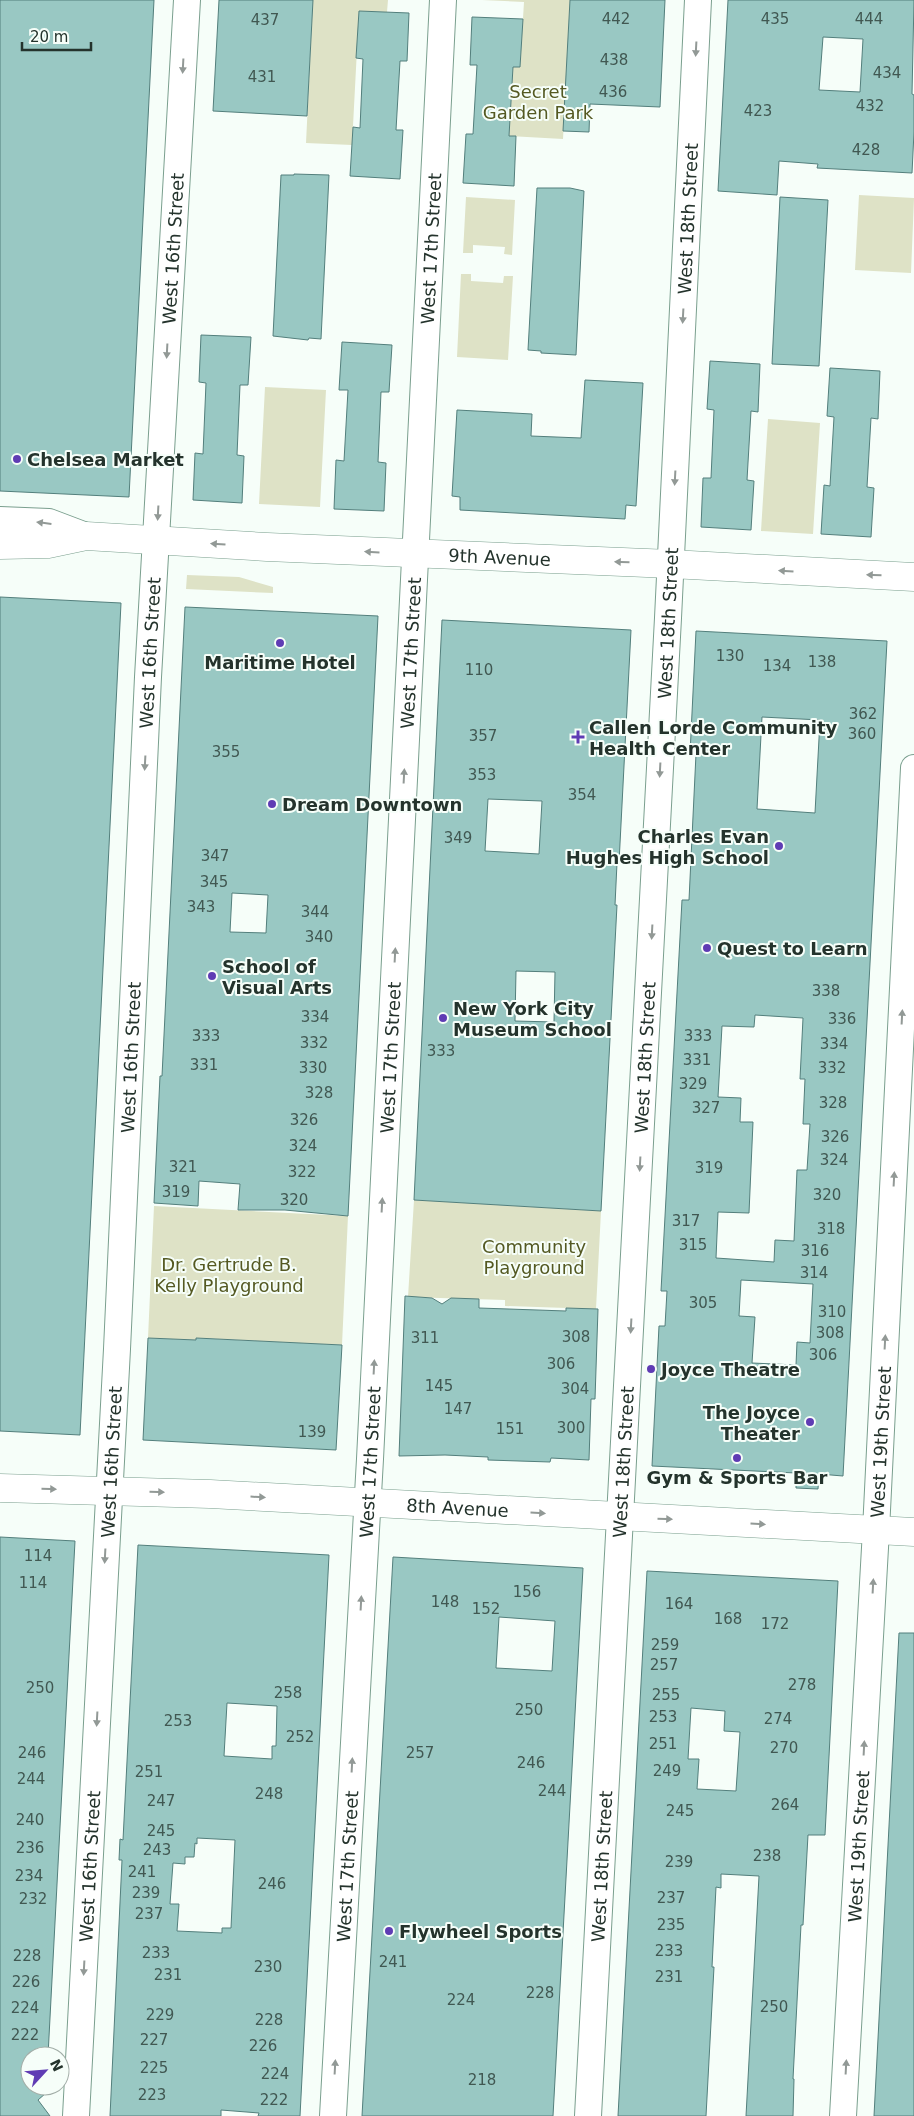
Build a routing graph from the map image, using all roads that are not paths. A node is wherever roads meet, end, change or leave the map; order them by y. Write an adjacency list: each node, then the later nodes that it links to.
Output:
1 (187, 0): 6 (street, West 16th Street, one-way to 6)
2 (443, 0): 8 (street, West 17th Street)
3 (698, 0): 9 (street, West 18th Street, one-way to 9)
4 (0, 520): 5 (street, 9th Avenue, one-way to 4)
5 (86, 536): 6 (main road, 9th Avenue); 7 (main road, 9th Avenue)
6 (157, 540): 8 (main road, 9th Avenue, one-way to 6); 13 (street, West 16th Street, one-way to 13)
7 (0, 545)
8 (415, 554): 9 (main road, 9th Avenue, one-way to 8); 14 (street, West 17th Street, one-way to 8)
9 (671, 564): 10 (main road, 9th Avenue, one-way to 9); 15 (street, West 18th Street, one-way to 15)
10 (914, 577)
11 (914, 768): 16 (street, West 19th Street, one-way to 11)
12 (0, 1488): 13 (main road, 8th Avenue, one-way to 13)
13 (109, 1490): 14 (main road, 8th Avenue, one-way to 14); 18 (street, West 16th Street, one-way to 18)
14 (366, 1504): 15 (main road, 8th Avenue, one-way to 15); 19 (street, West 17th Street, one-way to 14)
15 (620, 1517): 16 (main road, 8th Avenue, one-way to 16); 20 (street, West 18th Street)
16 (876, 1530): 17 (main road, 8th Avenue); 21 (street, West 19th Street, one-way to 16)
17 (914, 1532)
18 (76, 2116)
19 (333, 2116)
20 (588, 2116)
21 (843, 2116)

